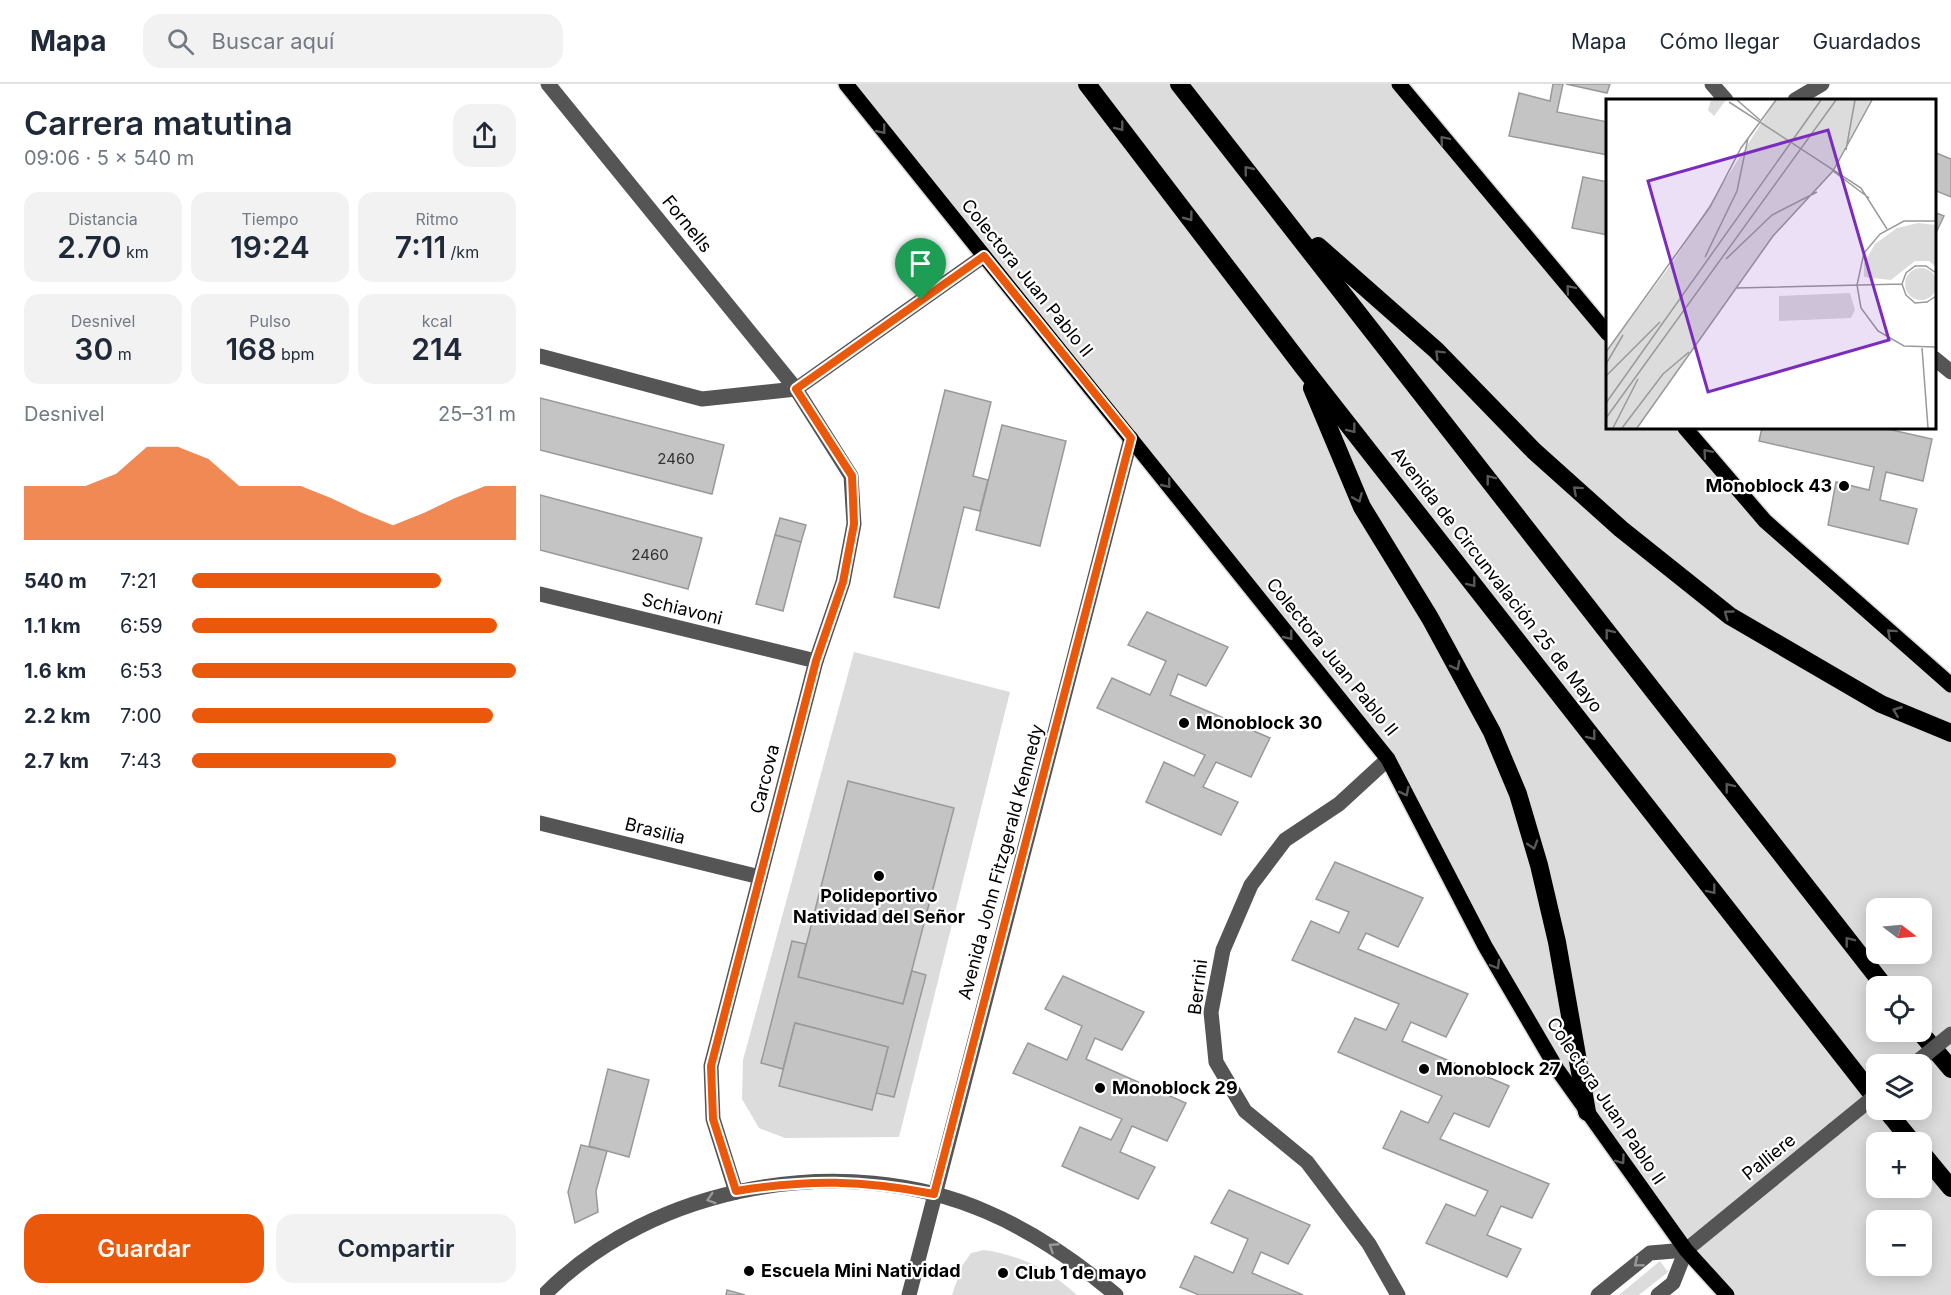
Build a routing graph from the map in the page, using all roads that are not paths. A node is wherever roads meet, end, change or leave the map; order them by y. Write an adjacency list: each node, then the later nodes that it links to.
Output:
1 (548, 84): 15 (street, Fornells)
2 (846, 84): 11 (main road, Colectora Juan Pablo II, one-way to 11)
3 (1087, 84): 14 (highway, Avenida de Circunvalación 25 de Mayo, one-way to 14)
4 (1179, 84): 10 (highway, one-way to 4)
5 (1399, 84): 12 (main road, one-way to 5)
6 (1712, 84): 8 (street)
7 (1822, 84): 9 (street)
8 (1725, 99)
9 (1797, 99)
10 (1284, 216): 21 (highway, one-way to 10); 25 (highway, one-way to 10)
11 (984, 256): 15 (street); 17 (main road, Colectora Juan Pablo II)
12 (1606, 332)
13 (540, 356): 15 (street)
14 (1303, 367): 30 (highway, Avenida de Circunvalación 25 de Mayo, one-way to 30); 32 (highway, one-way to 32)
15 (796, 389): 19 (street, Carcova)
16 (1686, 429): 20 (main road, one-way to 16)
17 (1131, 438): 22 (main road, Colectora Juan Pablo II, one-way to 22); 38 (street, Avenida John Fitzgerald Kennedy)
18 (540, 594): 19 (street, Schiavoni)
19 (816, 661): 24 (street, Carcova)
20 (1951, 685)
21 (1951, 733)
22 (1388, 759): 32 (main road, Colectora Juan Pablo II, one-way to 32); 43 (street, Berrini)
23 (540, 823): 24 (street, Brasilia)
24 (760, 877): 37 (street, Carcova)
25 (1876, 976)
26 (1951, 1034): 28 (street, bridge)
27 (1928, 1042): 29 (highway)
28 (1926, 1054)
29 (1951, 1069)
30 (1866, 1084)
31 (1866, 1105): 39 (street, Palliere, bridge)
32 (1587, 1113): 39 (main road, Colectora Juan Pablo II, one-way to 39)
33 (1894, 1120): 34 (highway)
34 (1904, 1132)
35 (1932, 1165): 36 (highway)
36 (1951, 1188)
37 (736, 1191): 38 (street); 40 (street, one-way to 40)
38 (934, 1194): 41 (street, Avenida John Fitzgerald Kennedy); 42 (street, one-way to 38)
39 (1686, 1250): 44 (street, one-way to 44); 45 (street, Palliere); 46 (main road, Colectora Juan Pablo II)
40 (544, 1295)
41 (909, 1295)
42 (1116, 1295)
43 (1398, 1295)
44 (1598, 1295)
45 (1658, 1295)
46 (1727, 1295)

